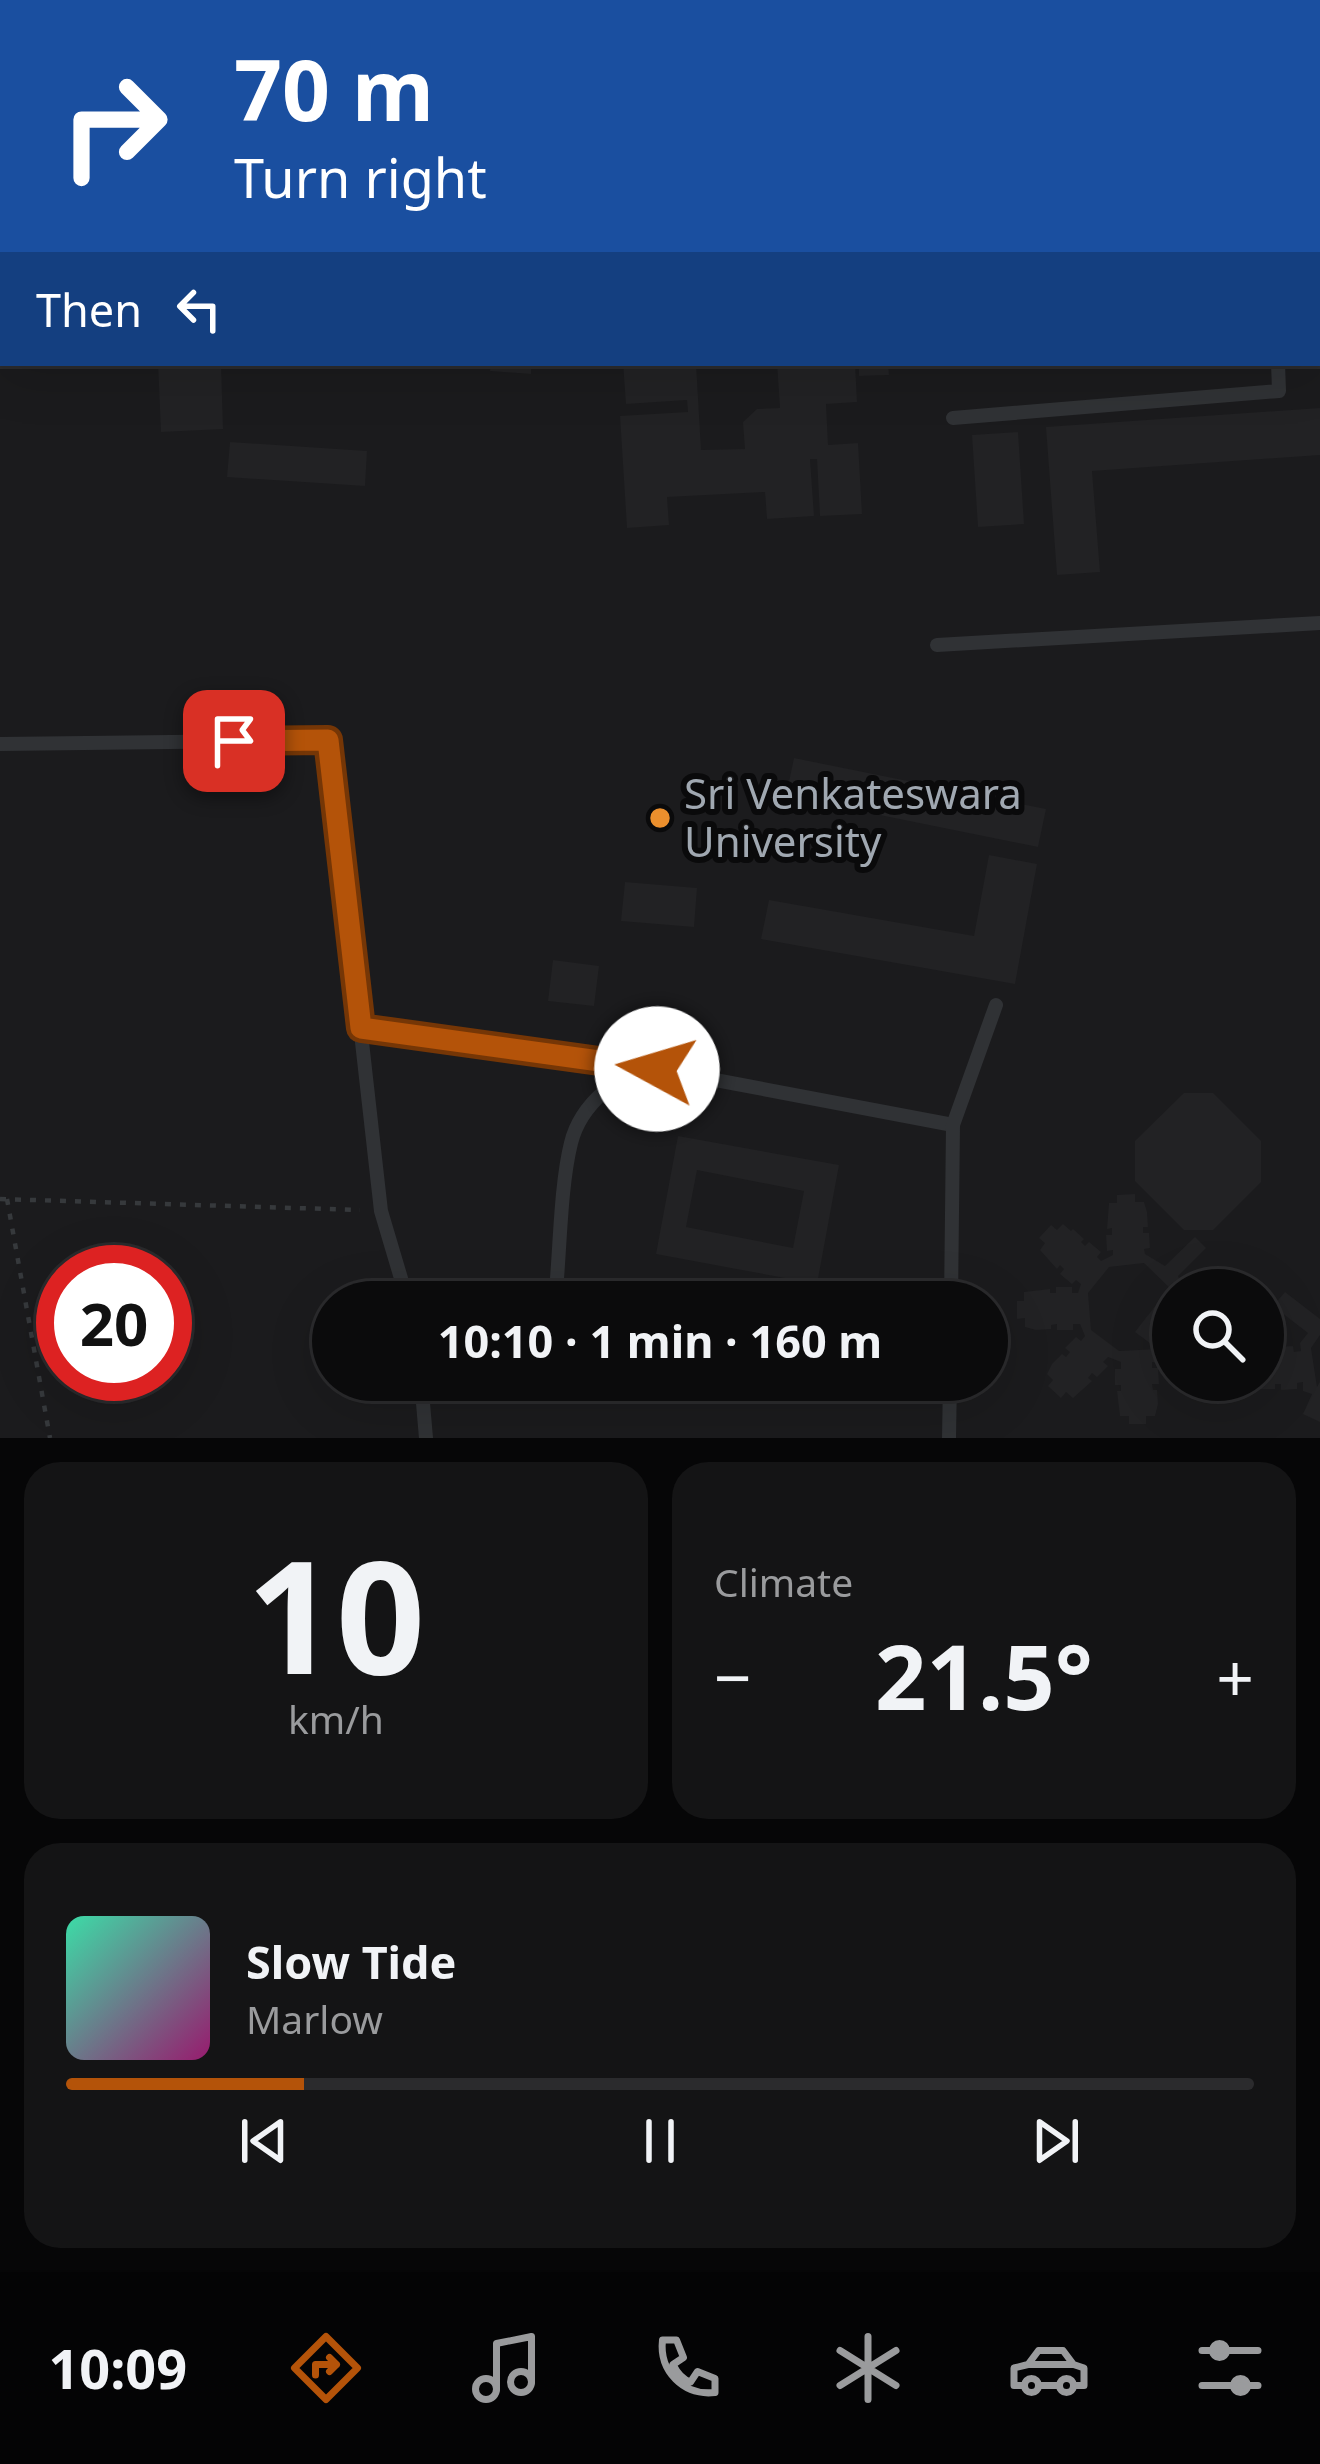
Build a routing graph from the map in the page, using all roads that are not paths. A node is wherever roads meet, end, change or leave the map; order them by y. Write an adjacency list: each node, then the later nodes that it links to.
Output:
1 (1278, 366): 2 (lane)
2 (953, 418)
3 (1320, 623): 4 (lane)
4 (937, 645)
5 (0, 744): 7 (lane)
6 (996, 1005): 9 (lane)
7 (361, 1028): 8 (lane); 10 (lane)
8 (637, 1069): 9 (lane); 11 (lane)
9 (953, 1125): 12 (lane)
10 (402, 1281)
11 (557, 1281)
12 (951, 1281)
13 (423, 1401): 15 (lane)
14 (950, 1401): 16 (lane)
15 (426, 1438)
16 (949, 1438)

